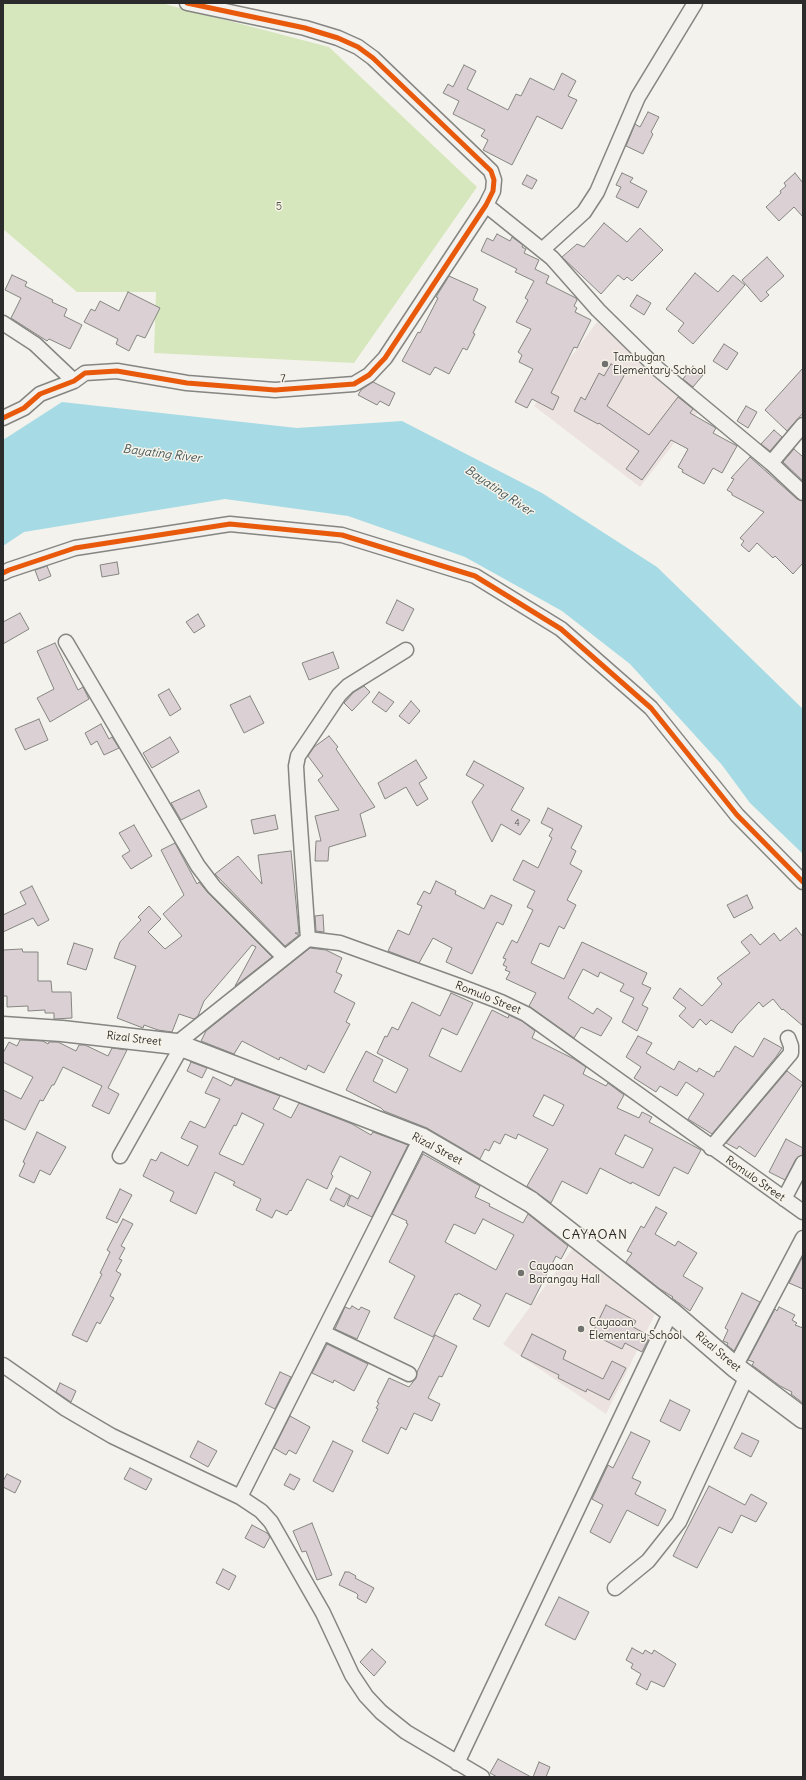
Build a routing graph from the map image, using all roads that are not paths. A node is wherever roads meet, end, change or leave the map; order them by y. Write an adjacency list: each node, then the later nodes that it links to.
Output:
1 (187, 3): 3 (street, 7)
2 (695, 3): 4 (street)
3 (486, 205): 4 (street); 6 (street, 7)
4 (542, 250): 9 (street)
5 (3, 323): 6 (street)
6 (74, 381): 7 (street, 7)
7 (3, 418)
8 (803, 425): 9 (street)
9 (771, 463): 10 (street)
10 (803, 493)
11 (3, 573): 14 (street)
12 (66, 642): 16 (street)
13 (406, 650): 15 (street)
14 (803, 882)
15 (308, 939): 16 (street); 21 (street, Romulo Street)
16 (284, 957): 19 (street)
17 (3, 1027): 19 (street, Rizal Street)
18 (788, 1038): 21 (street)
19 (179, 1045): 20 (street, Rizal Street); 22 (street)
20 (421, 1138): 27 (street, Rizal Street); 28 (street)
21 (712, 1148): 24 (street, Romulo Street)
22 (120, 1156)
23 (803, 1164): 24 (street)
24 (784, 1199): 25 (street, Romulo Street)
25 (803, 1212)
26 (803, 1238): 30 (street)
27 (671, 1312): 30 (street, Rizal Street); 35 (street)
28 (324, 1333): 31 (street); 33 (street)
29 (3, 1365): 33 (street)
30 (741, 1371): 32 (street, Rizal Street); 34 (street)
31 (409, 1374)
32 (803, 1418)
33 (240, 1497): 35 (street)
34 (615, 1588)
35 (457, 1763): 36 (street)
36 (482, 1777)

